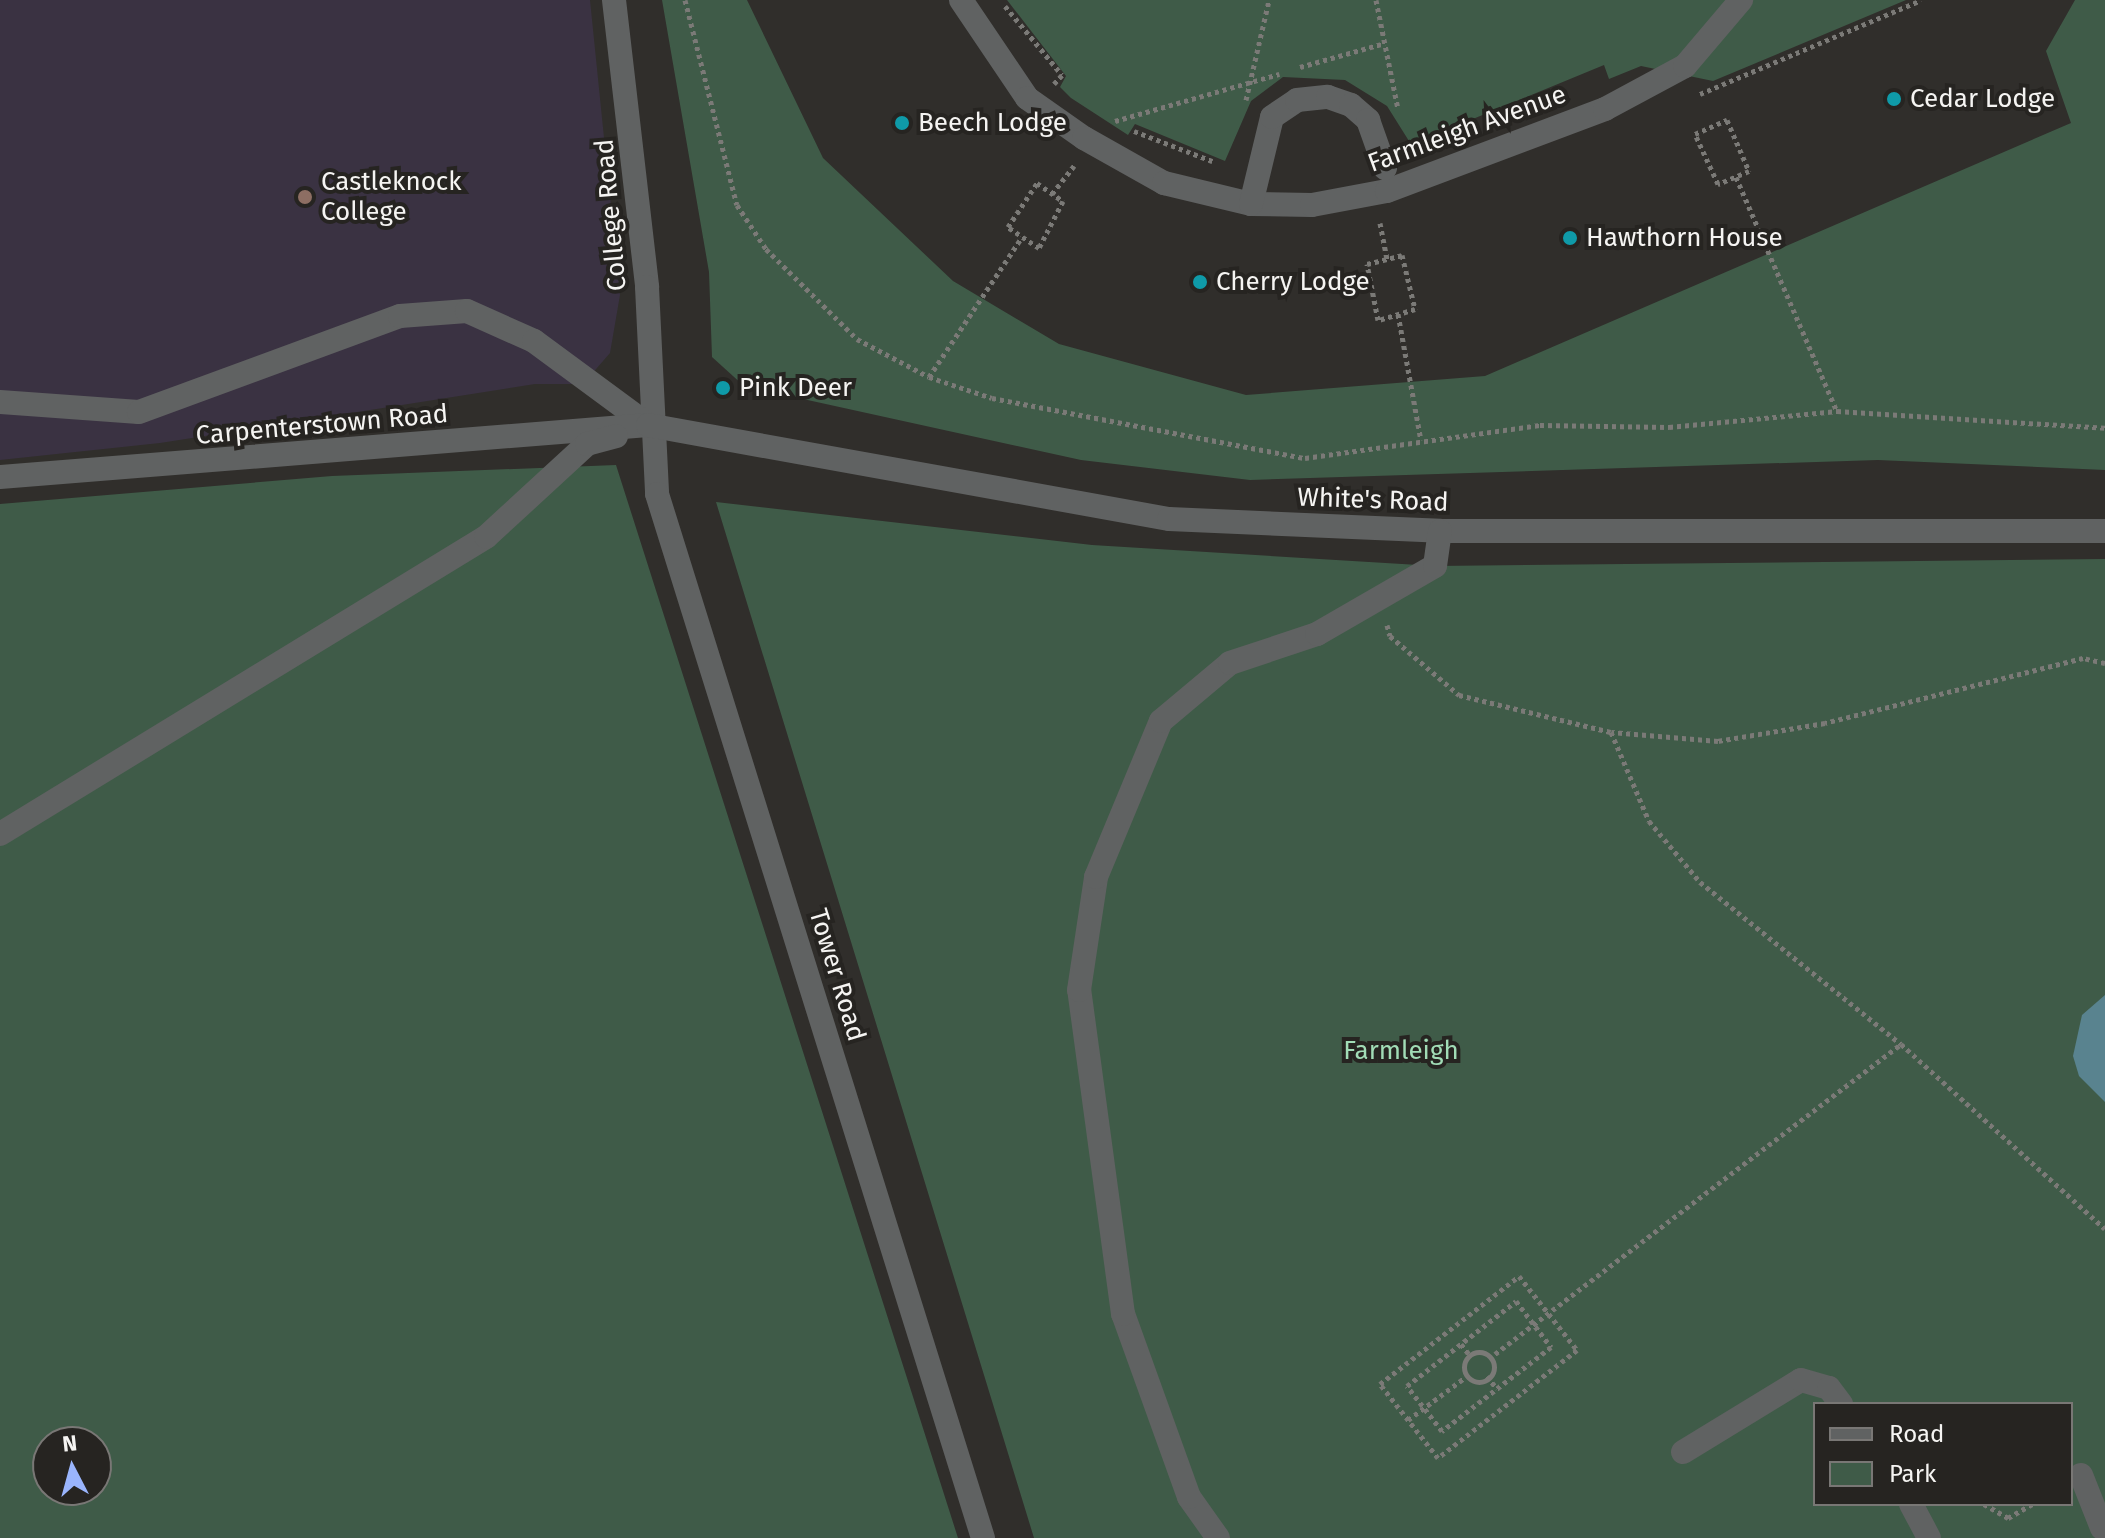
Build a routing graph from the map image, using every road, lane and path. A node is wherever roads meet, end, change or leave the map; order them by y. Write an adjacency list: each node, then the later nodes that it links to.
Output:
1 (614, 0): 28 (street, College Road)
2 (685, 0): 25 (path)
3 (961, 0): 15 (street, Farmleigh Avenue)
4 (999, 0): 10 (path)
5 (1269, 0): 9 (path)
6 (1376, 0): 8 (path)
7 (1741, 0): 20 (street, Farmleigh Avenue)
8 (1385, 43): 9 (path); 12 (path)
9 (1251, 82): 11 (path); 13 (path)
10 (1061, 96)
11 (1244, 111)
12 (1399, 114)
13 (1111, 130)
14 (1121, 136): 16 (path)
15 (1084, 138): 19 (path); 20 (street, Farmleigh Avenue)
16 (1216, 163)
17 (1385, 168): 20 (street)
18 (1736, 177): 18 (path); 27 (path)
19 (1052, 194): 22 (path); 22 (path)
20 (1251, 204)
21 (1380, 222): 23 (path)
22 (1022, 237): 25 (path)
23 (1387, 259): 24 (path); 24 (path)
24 (1398, 314): 30 (path)
25 (929, 377): 30 (path)
26 (0, 402): 28 (street)
27 (1837, 411): 29 (path); 30 (path)
28 (648, 425): 31 (street, Carpenterstown Road); 32 (street, White's Road); 37 (street); 57 (street, Tower Road)
29 (2105, 428)
30 (1421, 440)
31 (0, 477)
32 (1440, 531): 33 (street, White's Road); 34 (street)
33 (2105, 531)
34 (1379, 599): 36 (path); 58 (street)
35 (2105, 663): 36 (path)
36 (1611, 732): 38 (path)
37 (0, 834)
38 (1901, 1044): 39 (path); 40 (path)
39 (2105, 1229)
40 (1548, 1312): 41 (path); 50 (path); 50 (path)
41 (1534, 1324): 42 (path); 43 (path); 47 (path)
42 (1461, 1344): 44 (path); 49 (path)
43 (1495, 1354): 44 (path); 45 (path)
44 (1471, 1357): 46 (path)
45 (1487, 1376): 46 (path); 47 (path)
46 (1463, 1379): 49 (path)
47 (1497, 1389): 49 (path)
48 (1840, 1402): 51 (street)
49 (1424, 1408): 50 (path)
50 (1408, 1420)
51 (1683, 1452)
52 (2081, 1475): 56 (street)
53 (1912, 1506): 59 (street)
54 (1987, 1506): 55 (path)
55 (2029, 1506)
56 (2102, 1528)
57 (983, 1538)
58 (1218, 1538)
59 (1929, 1538)

